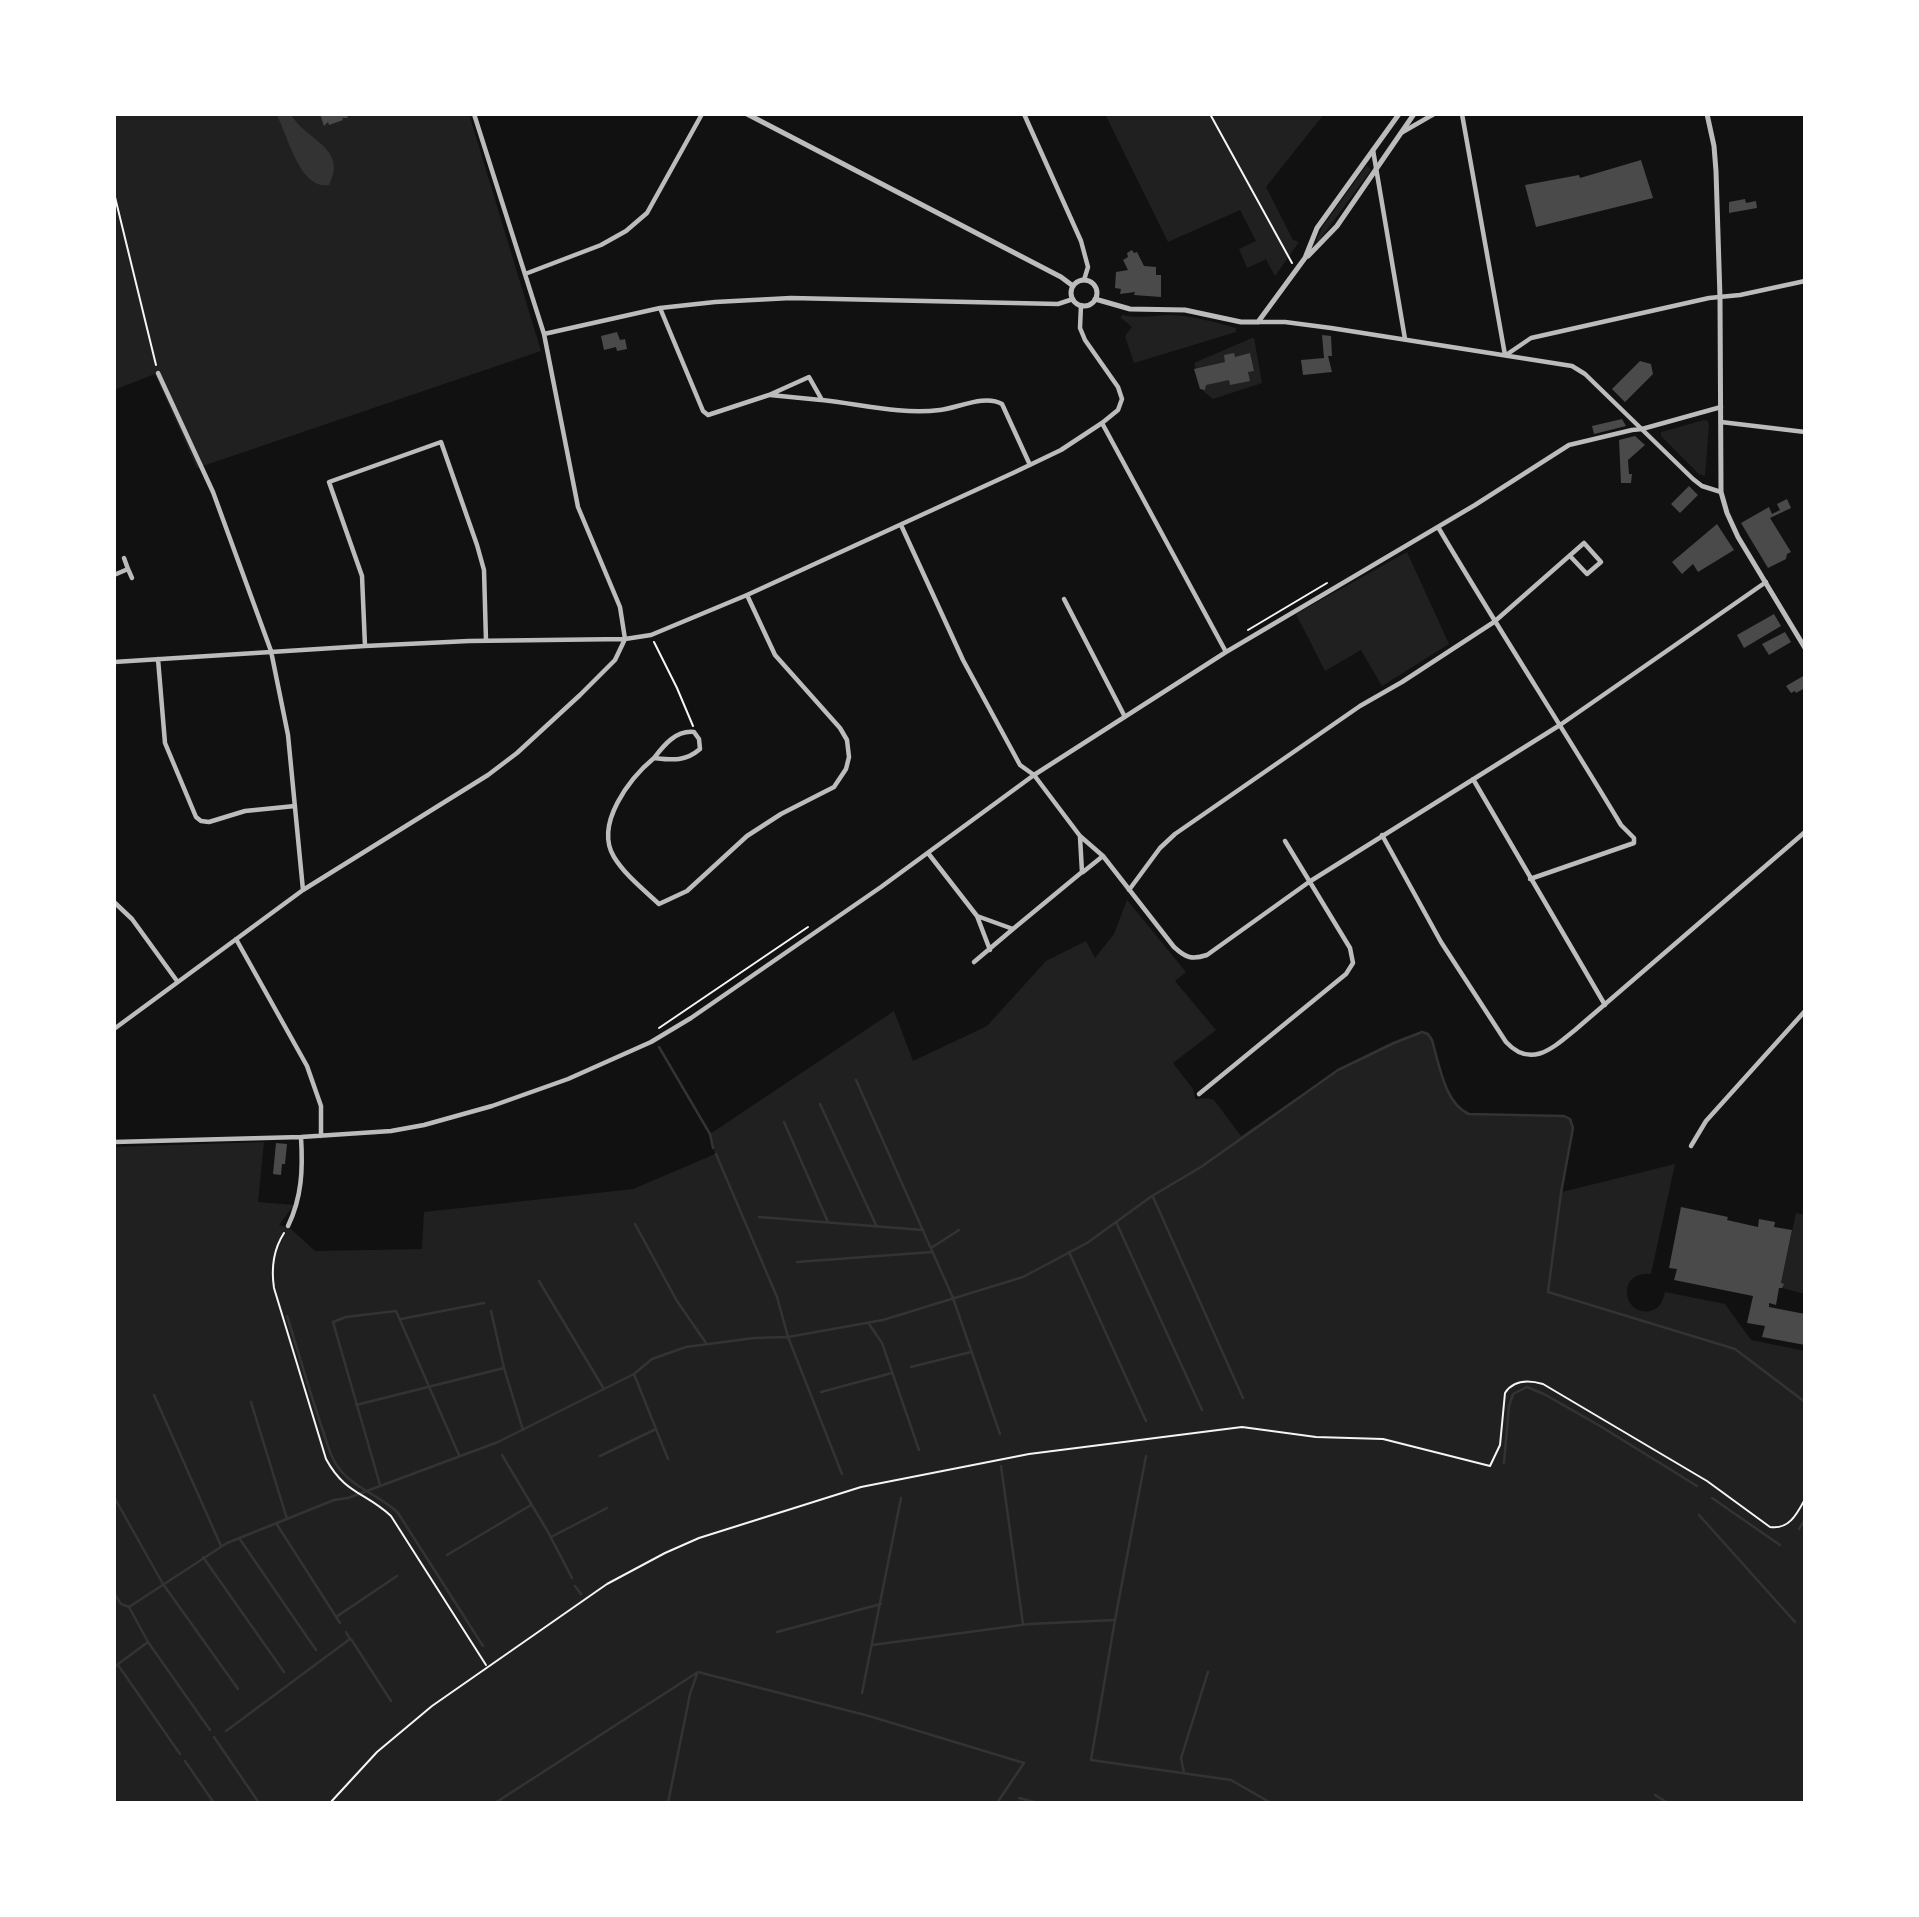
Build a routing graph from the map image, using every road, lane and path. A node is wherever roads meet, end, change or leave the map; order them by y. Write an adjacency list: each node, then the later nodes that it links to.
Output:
1 (474, 114): 17 (street)
2 (702, 114): 17 (street)
3 (747, 114): 20 (street)
4 (1024, 114): 18 (street)
5 (1210, 114): 16 (path)
6 (1399, 114): 12 (street)
7 (1414, 114): 11 (street)
8 (1434, 114): 11 (street)
9 (1462, 114): 29 (street)
10 (1707, 114): 21 (street)
11 (1401, 133): 13 (street)
12 (1373, 149): 13 (street); 15 (street)
13 (1377, 168): 15 (street); 28 (street)
14 (114, 193): 30 (path)
15 (1305, 258): 16 (street)
16 (1296, 272): 26 (street)
17 (525, 274): 27 (street)
18 (1084, 280): 20 (street); 23 (street)
19 (1805, 281): 21 (street)
20 (1073, 286): 22 (street)
21 (1720, 298): 29 (street); 33 (street)
22 (1073, 299): 24 (street); 25 (street)
23 (1095, 299): 24 (street); 26 (street)
24 (1081, 305): 35 (street)
25 (660, 308): 27 (street); 31 (street)
26 (1258, 322): 28 (street)
27 (544, 334): 54 (street)
28 (1405, 340): 29 (street)
29 (1505, 355): 36 (street)
30 (158, 373): 58 (street)
31 (769, 395): 32 (street); 32 (street)
32 (821, 400): 38 (street)
33 (1721, 407): 34 (street); 36 (street)
34 (1721, 422): 37 (street); 39 (street)
35 (1102, 423): 38 (street); 59 (street)
36 (1642, 429): 39 (street); 41 (street)
37 (1805, 432)
38 (1030, 465): 40 (street)
39 (1721, 492): 48 (street)
40 (901, 524): 49 (street); 66 (street)
41 (1438, 527): 51 (street); 59 (street)
42 (1570, 556): 42 (street); 51 (street)
43 (124, 558): 44 (street)
44 (128, 569): 45 (street); 46 (street)
45 (114, 575)
46 (132, 578)
47 (1332, 580): 52 (path)
48 (1766, 582): 57 (street); 63 (street)
49 (747, 595): 53 (street); 65 (street)
50 (1063, 599): 62 (street)
51 (1494, 622): 63 (street); 79 (street)
52 (1244, 632)
53 (651, 635): 54 (street); 64 (path)
54 (625, 639): 55 (street); 78 (street)
55 (486, 641): 56 (street); 56 (street)
56 (365, 646): 58 (street)
57 (1805, 648)
58 (271, 652): 60 (street); 68 (street)
59 (1226, 652): 62 (street)
60 (158, 659): 61 (street); 68 (street)
61 (114, 662)
62 (1125, 717): 66 (street)
63 (1560, 725): 67 (street); 76 (street)
64 (694, 732): 65 (street); 65 (street)
65 (654, 758)
66 (1034, 775): 71 (street); 73 (street)
67 (1473, 779): 70 (street); 76 (street)
68 (295, 806): 78 (street)
69 (1805, 832): 88 (street)
70 (1382, 835): 77 (street); 88 (street)
71 (1080, 836): 74 (street); 75 (street)
72 (1285, 841): 77 (street)
73 (928, 853): 81 (street); 93 (street)
74 (1104, 856): 75 (street); 79 (street)
75 (1082, 872): 83 (street)
76 (1530, 879): 88 (street)
77 (1309, 883): 79 (street); 92 (street)
78 (303, 890): 84 (street)
79 (1129, 890)
80 (114, 902): 87 (street)
81 (977, 916): 83 (street); 85 (street)
82 (808, 927): 90 (path)
83 (1013, 929): 85 (street)
84 (236, 939): 87 (street); 93 (street)
85 (990, 950): 86 (street)
86 (974, 962)
87 (177, 981): 91 (street)
88 (1605, 1005)
89 (1805, 1011): 96 (street)
90 (659, 1028)
91 (114, 1029)
92 (1199, 1094)
93 (321, 1136): 94 (street)
94 (301, 1137): 95 (street); 97 (street)
95 (114, 1142)
96 (1691, 1146)
97 (288, 1226): 99 (path)
98 (1805, 1499): 99 (path)
99 (487, 1666): 100 (path)
100 (330, 1803)

